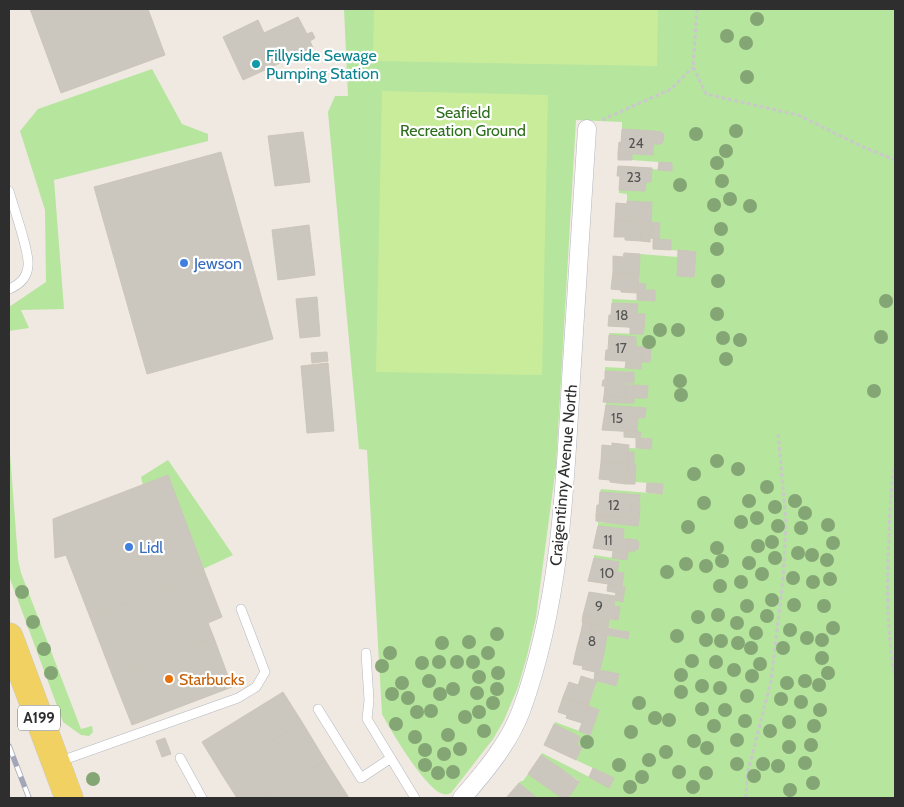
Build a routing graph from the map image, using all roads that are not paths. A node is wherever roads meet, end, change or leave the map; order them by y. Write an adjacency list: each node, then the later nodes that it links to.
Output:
1 (587, 129): 14 (street, Craigentinny Avenue North)
2 (9, 190): 3 (lane)
3 (9, 289)
4 (241, 609): 10 (lane)
5 (9, 637): 10 (main road, A199)
6 (366, 653): 9 (lane)
7 (318, 709): 9 (lane)
8 (180, 758): 12 (lane)
9 (390, 758): 13 (lane)
10 (56, 763): 11 (main road, A199)
11 (68, 798)
12 (202, 798)
13 (415, 798)
14 (462, 798)

